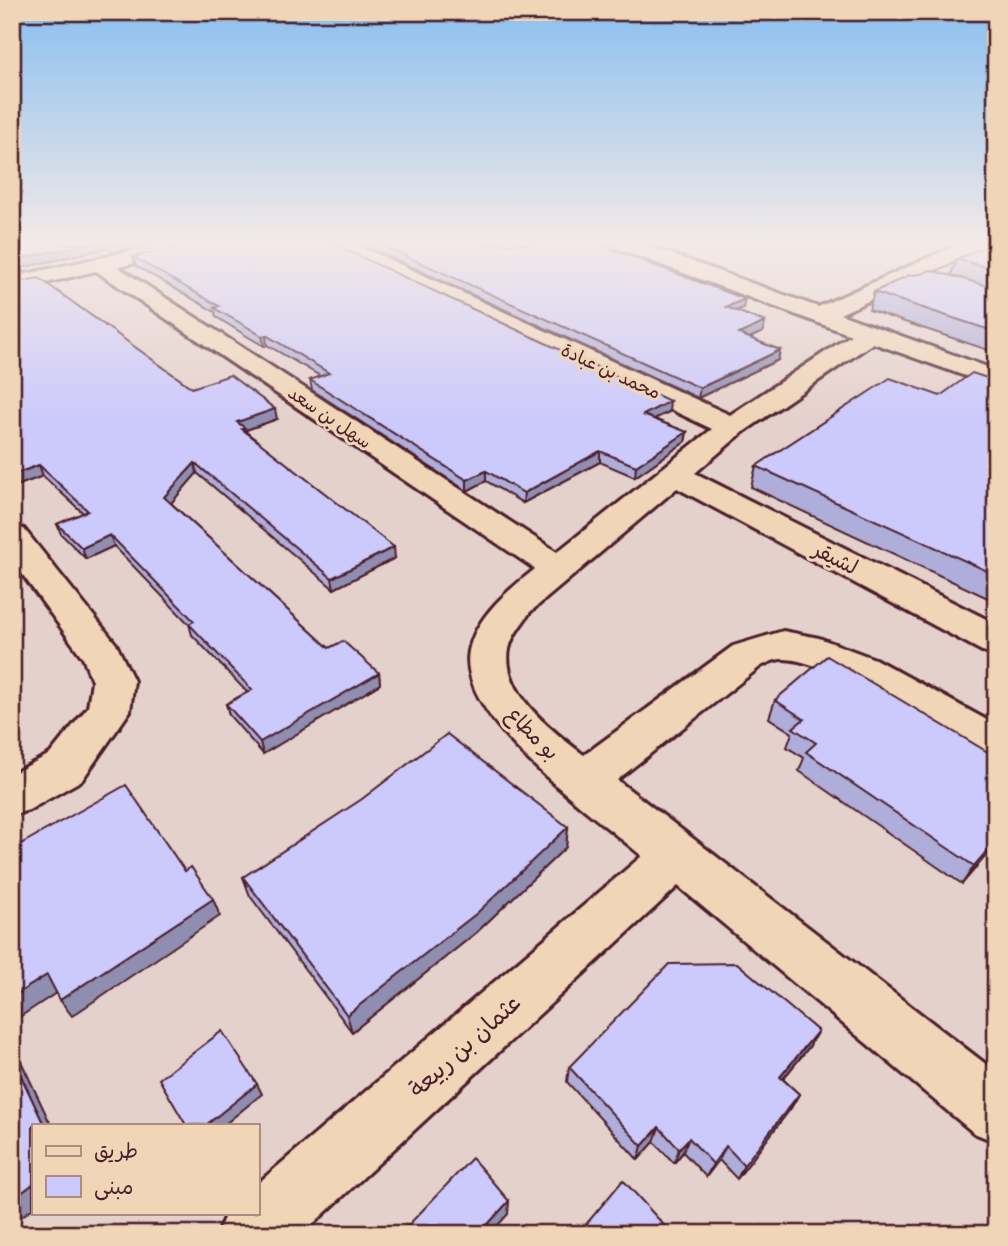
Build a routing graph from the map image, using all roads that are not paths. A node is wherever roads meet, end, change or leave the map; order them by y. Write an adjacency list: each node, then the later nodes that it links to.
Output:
1 (157, 302): 11 (street, سهل بن سعد)
2 (463, 302): 8 (street, محمد بن عبادة)
3 (780, 302): 5 (street)
4 (847, 302): 5 (street)
5 (817, 316): 6 (street)
6 (869, 334): 7 (street); 8 (street, بو مطاع)
7 (996, 379)
8 (732, 427): 9 (street, بو مطاع)
9 (676, 475): 11 (street, بو مطاع); 12 (street, لشيقر)
10 (12, 536): 15 (street)
11 (559, 569): 14 (street, بو مطاع)
12 (996, 641)
13 (996, 746): 14 (street)
14 (585, 781): 16 (street, بو مطاع)
15 (12, 796)
16 (677, 856): 17 (street, بو مطاع); 18 (street, عثمان بن ربيعة)
17 (996, 1111)
18 (251, 1234)

